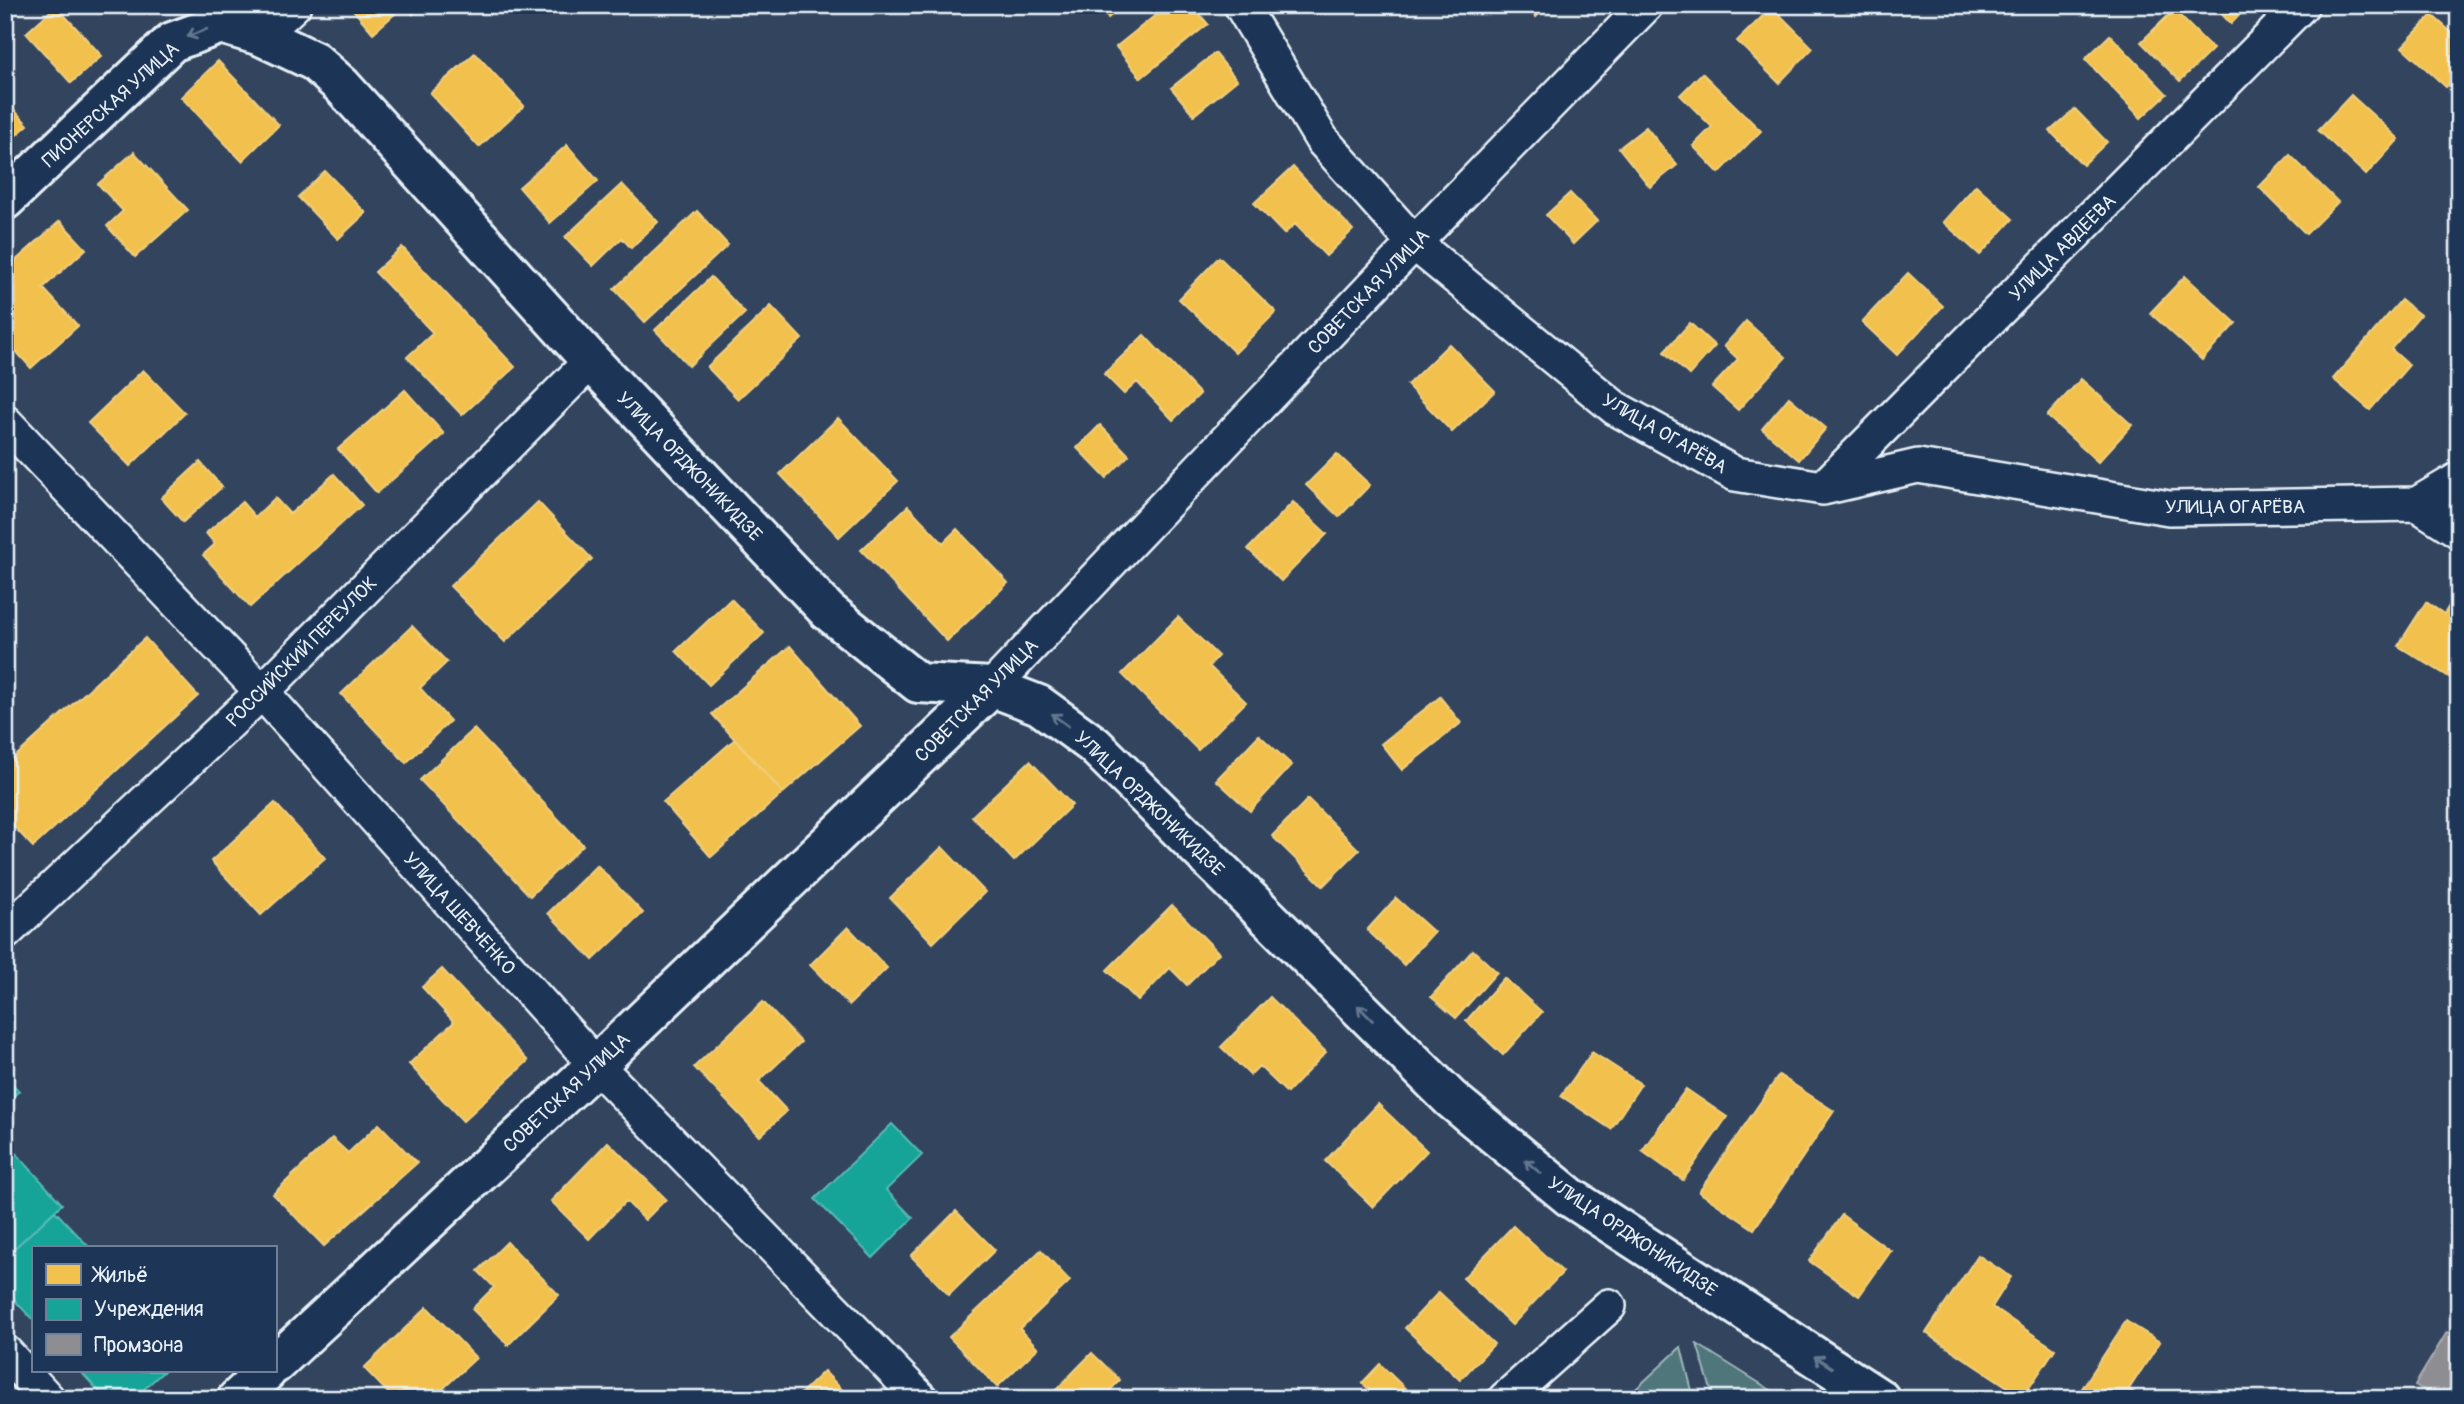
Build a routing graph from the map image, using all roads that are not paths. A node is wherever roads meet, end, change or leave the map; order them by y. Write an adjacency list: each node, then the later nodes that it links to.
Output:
1 (294, 5): 5 (street)
2 (1241, 5): 7 (street, УЛИЦА ОГАРЁВА)
3 (1646, 5): 7 (street, СОВЕТСКАЯ УЛИЦА)
4 (2302, 5): 11 (street, УЛИЦА АВДЕЕВА)
5 (261, 36): 6 (main road, ПИОНЕРСКАЯ УЛИЦА, one-way to 6); 8 (main road, УЛИЦА ОРДЖОНИКИДЗЕ)
6 (5, 200)
7 (1413, 243): 11 (street, УЛИЦА ОГАРЁВА); 14 (street, СОВЕТСКАЯ УЛИЦА)
8 (591, 361): 14 (main road, УЛИЦА ОРДЖОНИКИДЗЕ); 15 (street, РОССИЙСКИЙ ПЕРЕУЛОК)
9 (5, 422): 15 (street, УЛИЦА ШЕВЧЕНКО)
10 (2459, 479): 12 (street)
11 (1823, 488): 12 (street, УЛИЦА ОГАРЁВА)
12 (2417, 504): 13 (street)
13 (2459, 531)
14 (992, 687): 17 (main road, СОВЕТСКАЯ УЛИЦА); 26 (main road, УЛИЦА ОРДЖОНИКИДЗЕ, one-way to 14)
15 (262, 692): 16 (street, РОССИЙСКИЙ ПЕРЕУЛОК); 17 (street, УЛИЦА ШЕВЧЕНКО)
16 (5, 933)
17 (596, 1065): 20 (main road, СОВЕТСКАЯ УЛИЦА); 24 (street, УЛИЦА ШЕВЧЕНКО)
18 (1609, 1306): 25 (street)
19 (5, 1352): 22 (street)
20 (276, 1363)
21 (266, 1372): 23 (main road)
22 (48, 1399)
23 (237, 1399)
24 (921, 1399)
25 (1505, 1399)
26 (1880, 1399)

